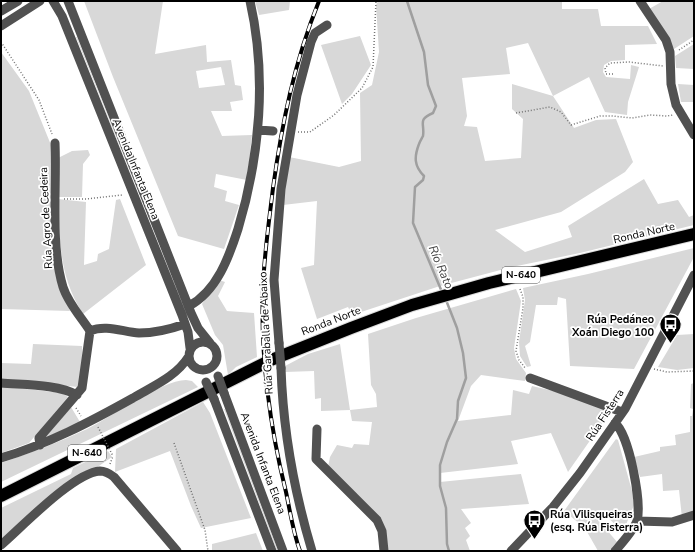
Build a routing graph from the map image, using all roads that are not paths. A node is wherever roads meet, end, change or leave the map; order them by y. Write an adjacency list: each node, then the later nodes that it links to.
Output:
1 (18, 1): 7 (street)
2 (40, 1): 9 (street)
3 (53, 1): 18 (street, Avenida Infanta Elena)
4 (68, 1): 17 (street, Avenida Infanta Elena)
5 (250, 1): 10 (street)
6 (640, 1): 12 (street)
7 (1, 11)
8 (327, 25): 40 (street, Rúa Garaballa de Abaixo, bridge)
9 (1, 26)
10 (258, 130): 11 (street); 17 (street)
11 (273, 131)
12 (694, 135)
13 (55, 143): 19 (street, Rúa Agro de Cedeira)
14 (694, 234): 33 (highway, Ronda Norte / N-640)
15 (694, 275): 16 (street, Rúa Fisterra)
16 (692, 285): 28 (street, Rúa Fisterra)
17 (189, 306): 20 (street, Avenida Infanta Elena)
18 (185, 324): 19 (street); 21 (street, Avenida Infanta Elena)
19 (90, 331): 27 (street)
20 (210, 344): 21 (street); 22 (street)
21 (190, 352): 23 (street); 24 (street)
22 (216, 361): 23 (street); 39 (street, Avenida Infanta Elena, bridge)
23 (197, 368): 24 (street); 38 (street, Avenida Infanta Elena, bridge)
24 (174, 374): 31 (street)
25 (530, 378): 28 (street)
26 (1, 383): 27 (street)
27 (74, 398): 31 (street)
28 (622, 412): 29 (street, Rúa Fisterra)
29 (615, 423): 35 (street); 42 (street, Rúa Fisterra)
30 (317, 429): 41 (street)
31 (40, 444): 32 (street)
32 (1, 458)
33 (1, 496)
34 (694, 515): 35 (street)
35 (636, 521): 43 (street)
36 (1, 545): 37 (street)
37 (177, 551)
38 (272, 551)
39 (283, 551)
40 (312, 551)
41 (384, 551)
42 (511, 551)
43 (615, 551)

